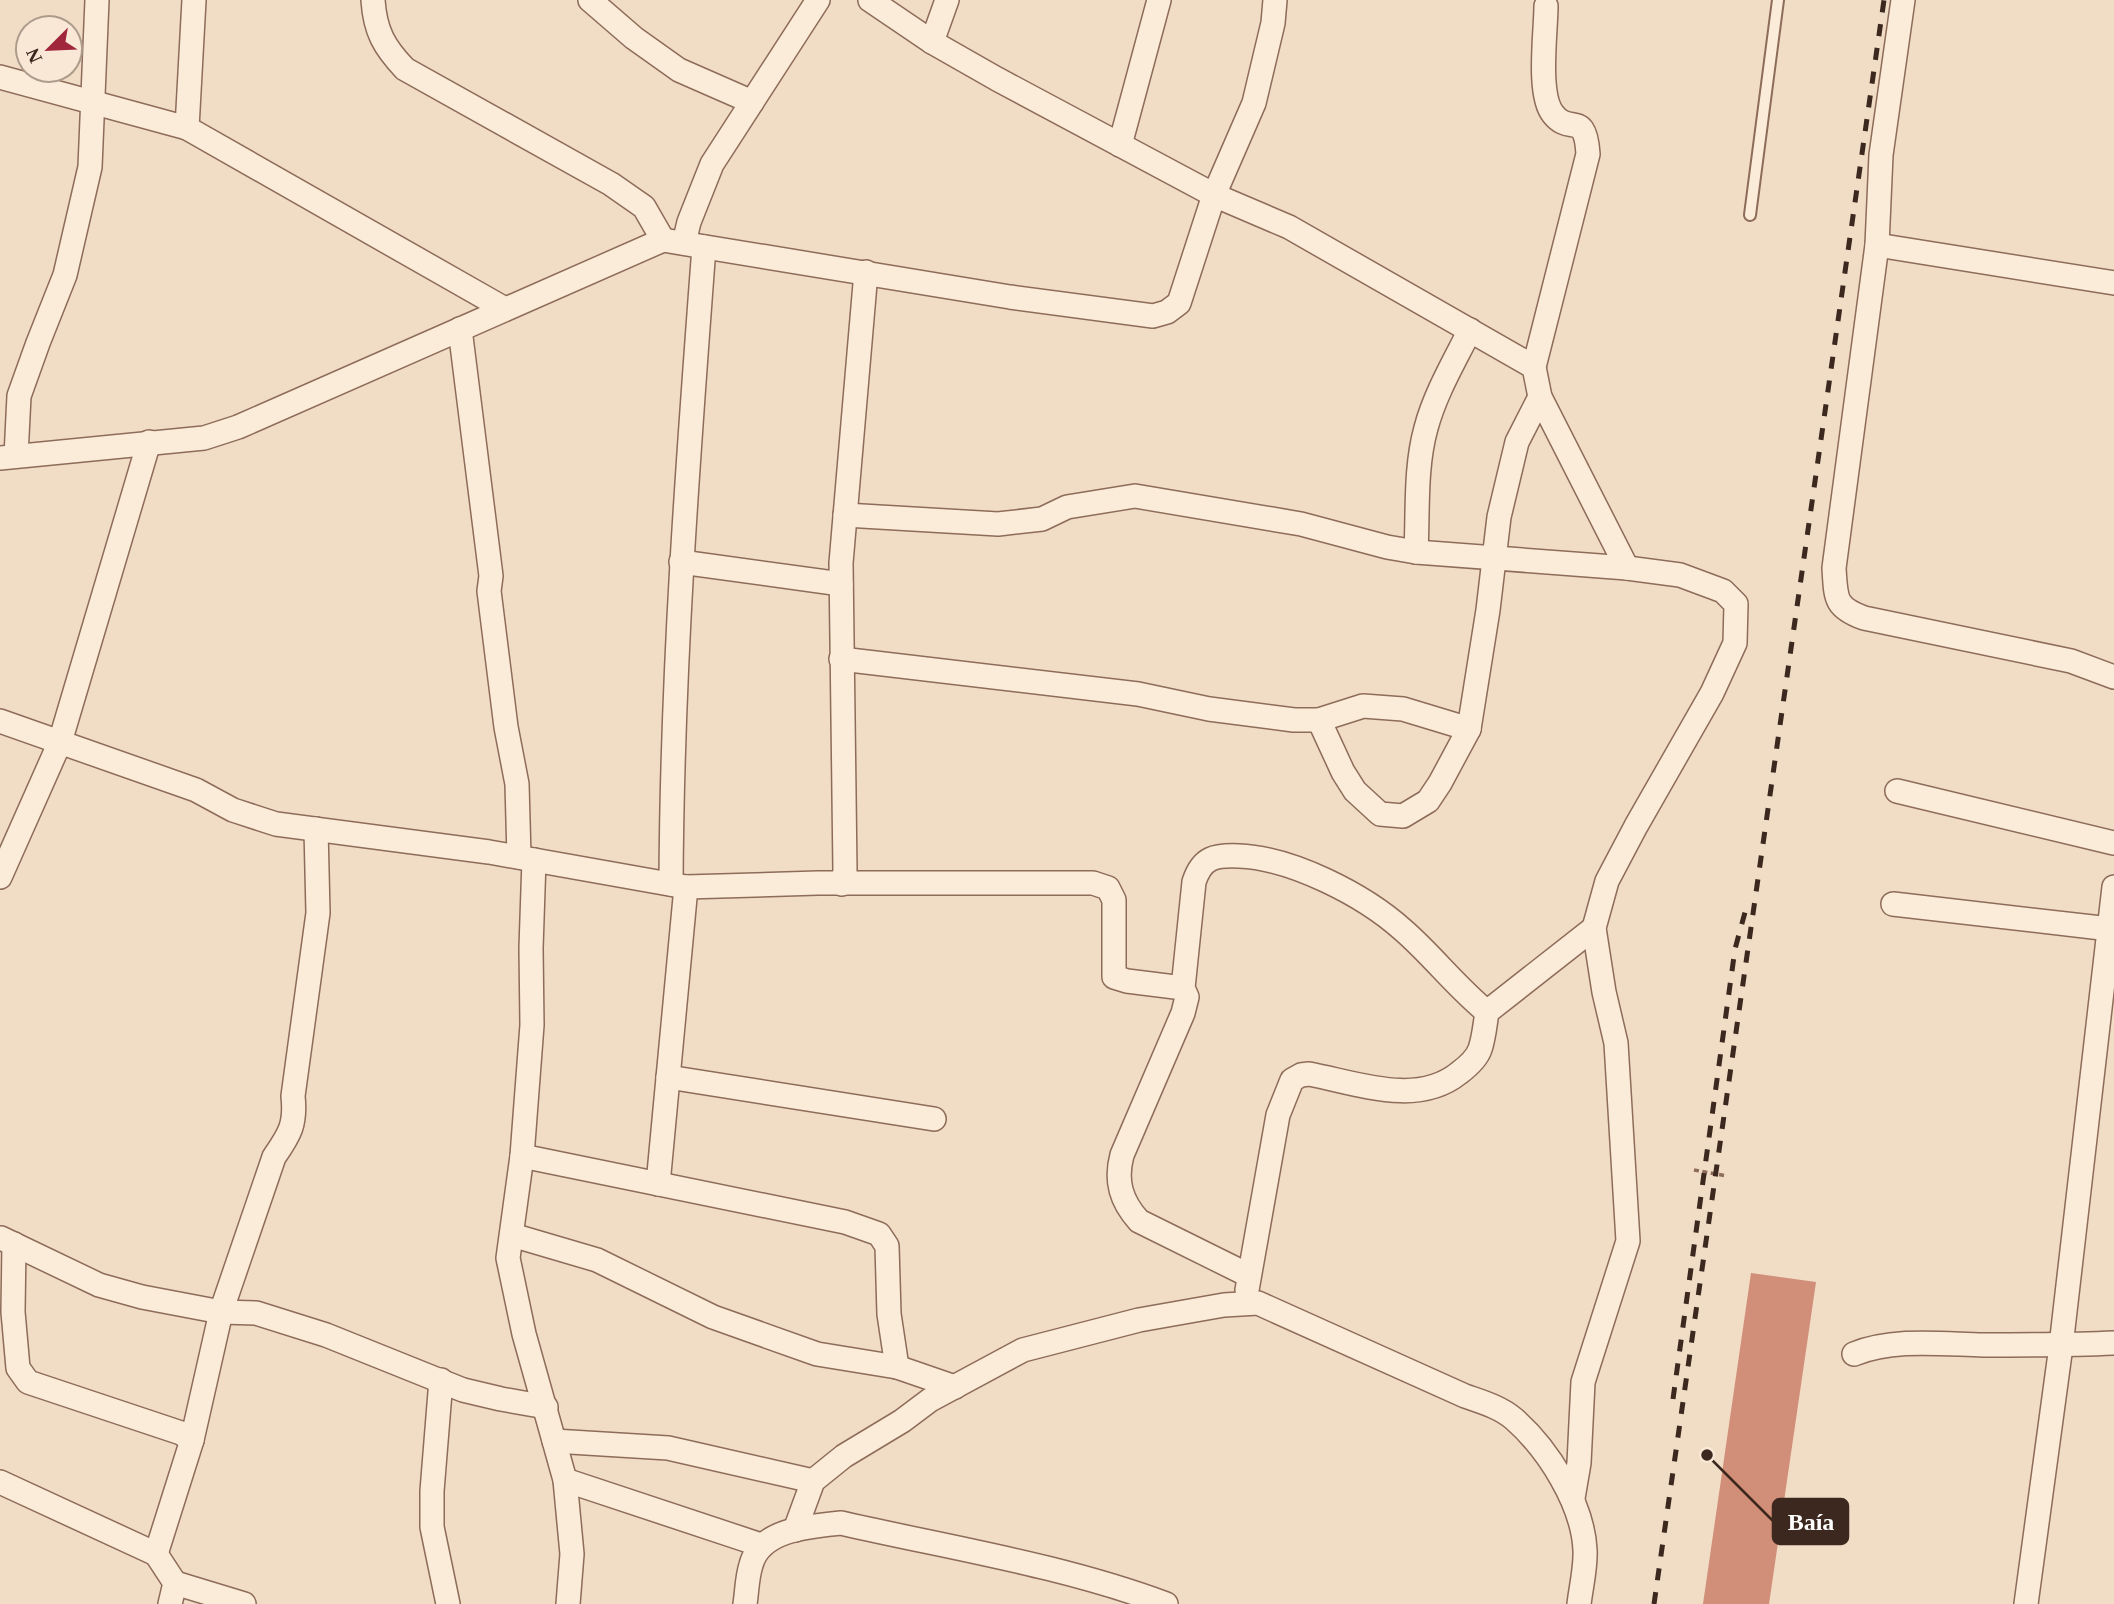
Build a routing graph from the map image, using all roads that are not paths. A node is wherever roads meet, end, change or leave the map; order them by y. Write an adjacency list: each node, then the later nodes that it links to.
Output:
1 (97, 0): 16 (street)
2 (194, 0): 17 (street)
3 (373, 0): 21 (street)
4 (590, 0): 15 (street)
5 (818, 0): 15 (street)
6 (870, 0): 13 (street)
7 (947, 0): 13 (street)
8 (1159, 0): 18 (street)
9 (1275, 0): 19 (street)
10 (1778, 0): 20 (lane)
11 (1903, 0): 22 (street)
12 (1546, 6): 28 (street)
13 (932, 42): 18 (street)
14 (0, 77): 16 (street)
15 (752, 102): 21 (street)
16 (94, 104): 17 (street); 31 (street)
17 (187, 128): 25 (street)
18 (1120, 145): 19 (street)
19 (1214, 195): 23 (street); 27 (street)
20 (1750, 215)
21 (684, 243): 23 (street); 25 (street); 35 (street)
22 (1877, 245): 24 (street); 39 (street)
23 (866, 272): 32 (street)
24 (2114, 283)
25 (505, 309): 26 (street)
26 (460, 329): 30 (street); 47 (street)
27 (1469, 330): 28 (street); 33 (street)
28 (1534, 367): 29 (street)
29 (1540, 397): 34 (street); 36 (street)
30 (149, 442): 31 (street); 43 (street)
31 (8, 457)
32 (845, 515): 33 (street); 37 (street)
33 (1416, 552): 34 (street)
34 (1494, 558): 36 (street); 42 (street)
35 (681, 562): 37 (street); 50 (street)
36 (1627, 568): 53 (street)
37 (841, 584): 38 (street)
38 (841, 659): 40 (street); 49 (street)
39 (2114, 677)
40 (1319, 720): 42 (street); 42 (street)
41 (0, 721): 43 (street)
42 (1469, 729)
43 (60, 742): 45 (street); 48 (street)
44 (1897, 791): 46 (street)
45 (316, 829): 47 (street); 65 (street)
46 (2114, 843)
47 (526, 859): 50 (street); 59 (street)
48 (0, 877)
49 (842, 884): 50 (street); 55 (street)
50 (678, 886): 57 (street)
51 (2114, 887): 54 (street)
52 (1894, 904): 54 (street)
53 (1594, 928): 56 (street); 78 (street)
54 (2110, 929): 67 (street)
55 (1184, 988): 56 (street); 63 (street)
56 (1487, 1012): 63 (street)
57 (668, 1077): 58 (street); 60 (street)
58 (934, 1119)
59 (522, 1156): 60 (street); 61 (street)
60 (659, 1184): 69 (street)
61 (512, 1235): 69 (street); 72 (street)
62 (7, 1241): 65 (street); 73 (street)
63 (1248, 1275): 64 (street)
64 (1245, 1304): 71 (street); 78 (street)
65 (221, 1312): 70 (street); 73 (street)
66 (2114, 1343): 67 (street)
67 (2061, 1346): 68 (street); 89 (street)
68 (1854, 1354)
69 (897, 1367): 71 (street)
70 (441, 1380): 72 (street); 84 (street)
71 (955, 1387): 76 (street)
72 (546, 1407): 74 (street)
73 (192, 1440): 81 (street)
74 (554, 1441): 75 (street); 76 (street)
75 (565, 1480): 80 (street); 85 (street)
76 (813, 1481): 79 (street)
77 (0, 1482): 81 (street)
78 (1573, 1498): 88 (street)
79 (795, 1530): 80 (street); 87 (street)
80 (761, 1545): 86 (street)
81 (156, 1554): 82 (street)
82 (173, 1594): 83 (street)
83 (244, 1604)
84 (449, 1604)
85 (568, 1604)
86 (745, 1604)
87 (1166, 1604)
88 (1579, 1604)
89 (2026, 1604)

